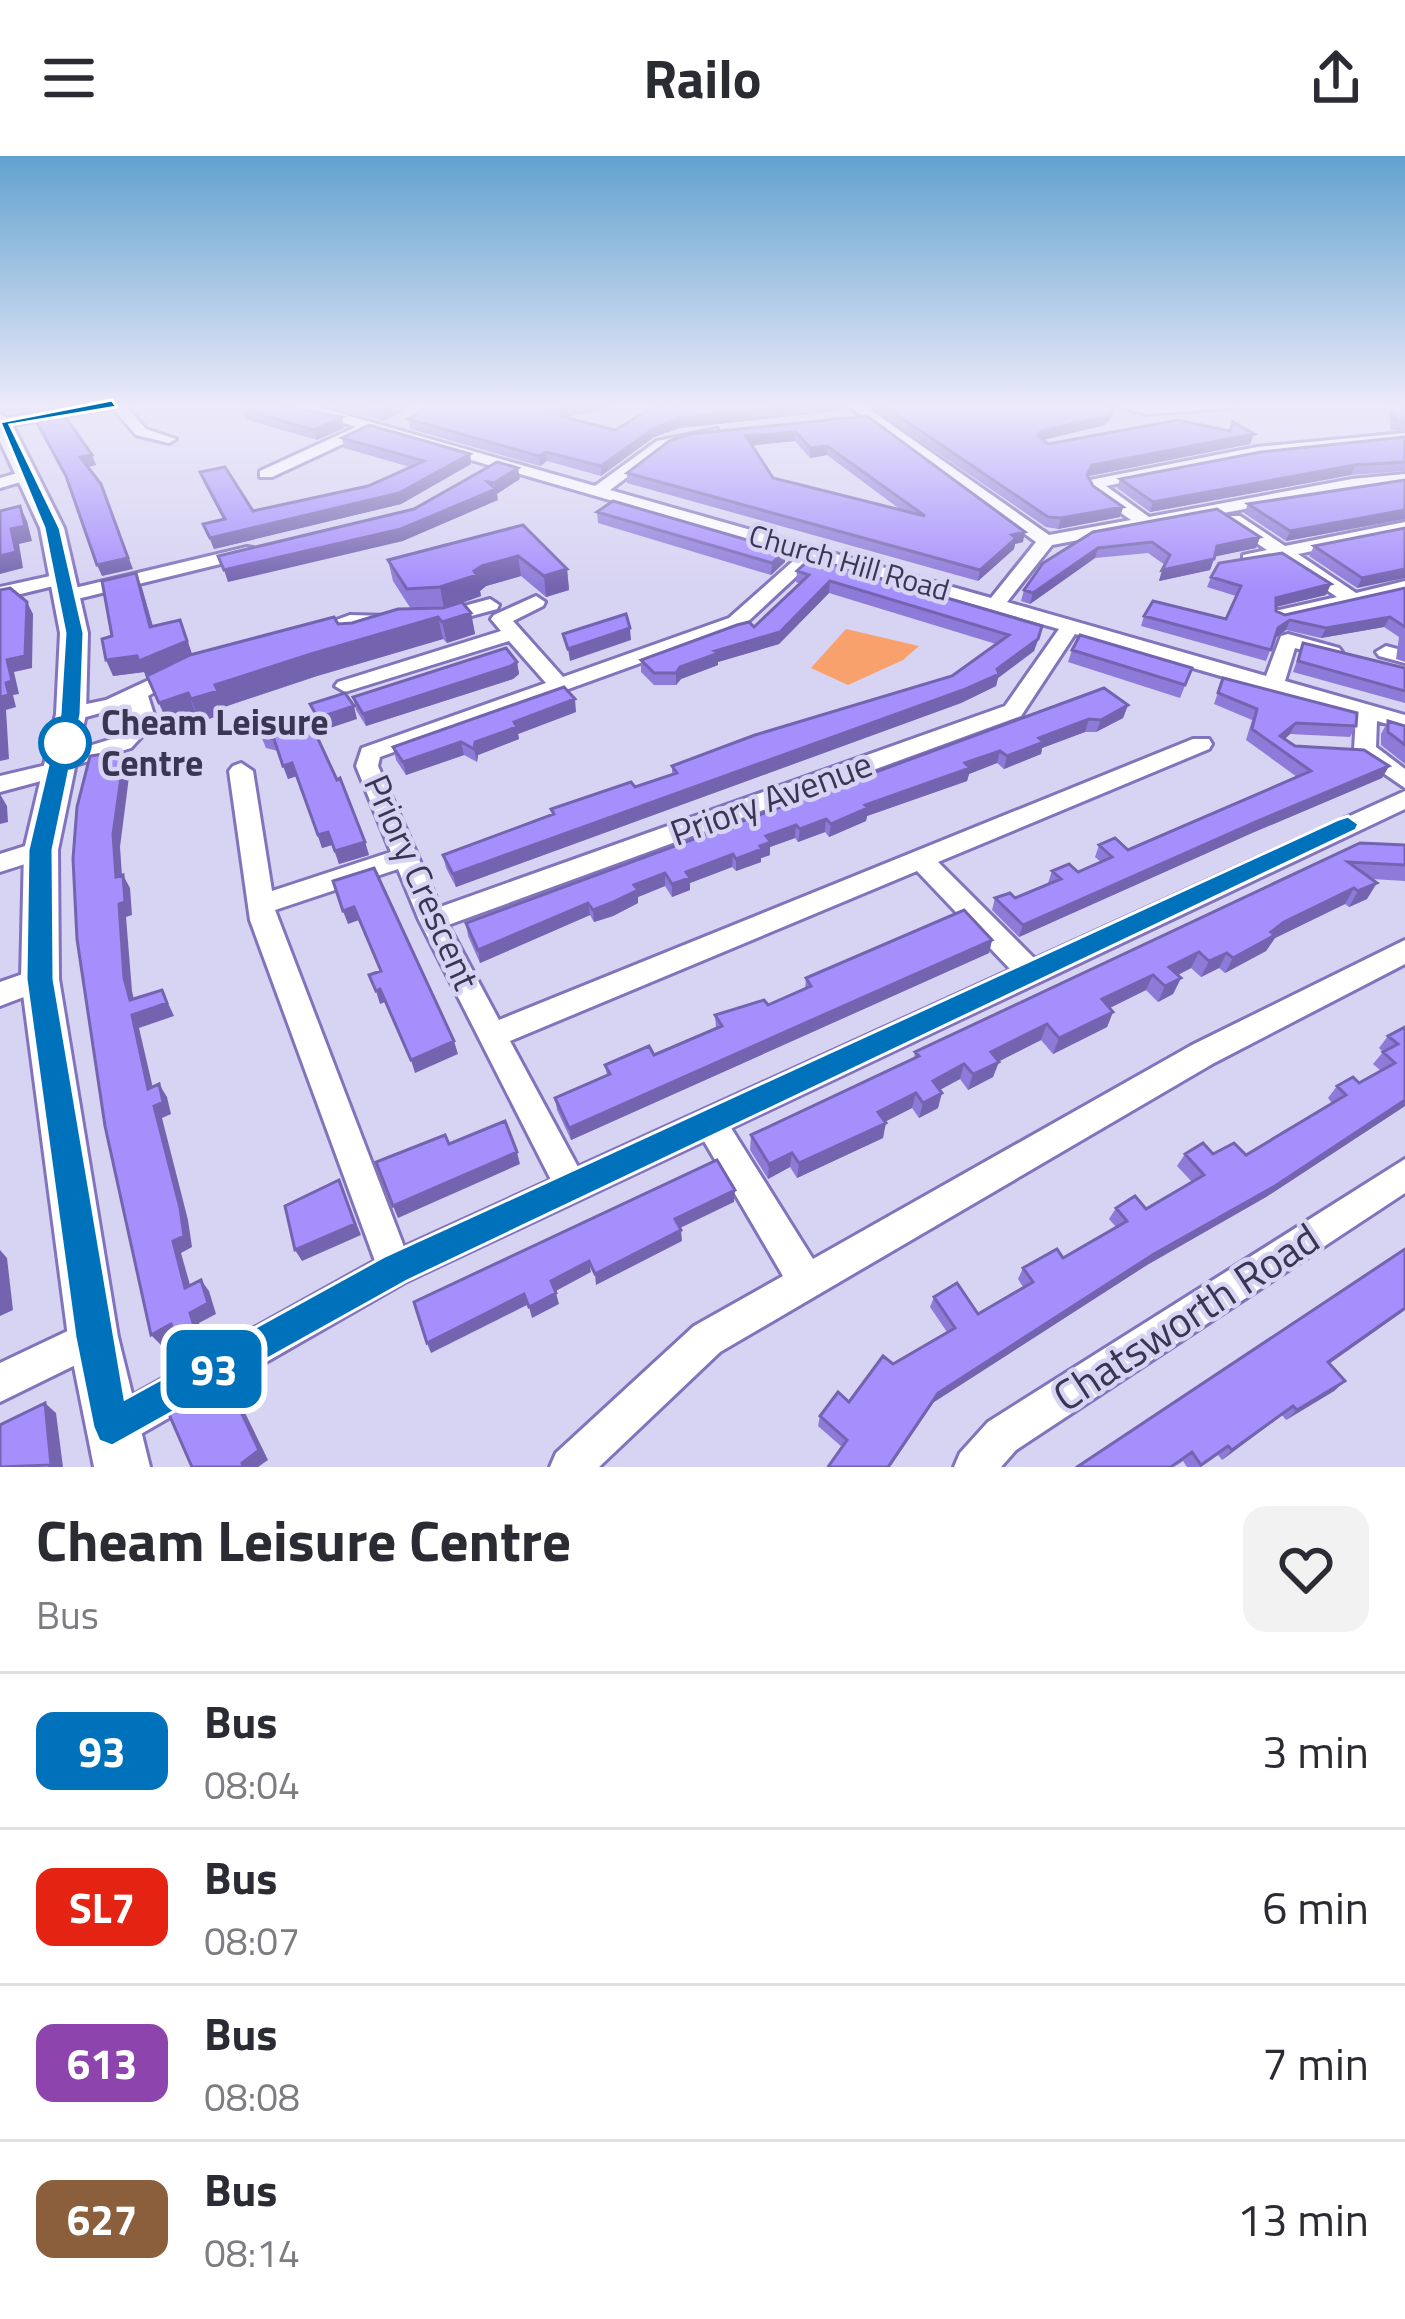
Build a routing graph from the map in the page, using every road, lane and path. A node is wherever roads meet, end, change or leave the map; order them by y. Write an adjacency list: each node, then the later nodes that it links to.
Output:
1 (23, 465): 9 (main road)
2 (287, 465): 8 (street)
3 (492, 465): 10 (street)
4 (508, 465): 13 (street, Church Hill Road)
5 (635, 465): 13 (street)
6 (939, 465): 17 (street)
7 (1189, 465): 15 (street)
8 (266, 474)
9 (28, 475): 12 (street); 22 (main road)
10 (473, 476)
11 (1405, 479): 14 (street)
12 (0, 483)
13 (598, 491): 19 (street, Church Hill Road)
14 (1216, 509): 15 (street); 20 (street)
15 (1144, 521): 17 (street)
16 (1405, 527): 20 (street)
17 (1046, 541): 27 (street)
18 (266, 547): 22 (street)
19 (813, 552): 27 (street, Church Hill Road); 35 (street, Priory Crescent)
20 (1282, 553): 21 (street); 25 (street)
21 (1220, 565)
22 (66, 586): 24 (street); 40 (main road)
23 (1405, 587): 25 (street)
24 (0, 593)
25 (1353, 599): 28 (street)
26 (536, 602): 29 (street)
27 (994, 605): 30 (street, Church Hill Road)
28 (1282, 615)
29 (502, 619): 31 (street); 35 (street); 37 (street)
30 (1071, 626): 36 (street, Church Hill Road); 53 (street, Priory Avenue)
31 (288, 639)
32 (1376, 657): 34 (street); 36 (street)
33 (188, 669): 38 (street)
34 (1405, 672)
35 (558, 683): 49 (street, Priory Crescent)
36 (1273, 685): 39 (street, Church Hill Road)
37 (345, 686)
38 (136, 694): 40 (street); 43 (street)
39 (1366, 712): 41 (street, Church Hill Road); 45 (street)
40 (71, 714): 43 (main road)
41 (1405, 722)
42 (1202, 744): 50 (street)
43 (60, 765): 46 (street); 48 (main road)
44 (241, 771): 52 (street)
45 (1405, 780)
46 (0, 784)
47 (1405, 799): 55 (street)
48 (40, 850): 51 (street); 56 (main road)
49 (404, 857): 52 (street); 53 (street, Priory Crescent)
50 (922, 861): 55 (street); 58 (street)
51 (0, 863)
52 (261, 905): 62 (street)
53 (432, 920): 58 (street, Priory Crescent)
54 (1405, 951): 63 (street)
55 (1032, 974): 59 (street)
56 (40, 979): 57 (street); 64 (main road)
57 (0, 994)
58 (493, 1035): 61 (street, Priory Crescent)
59 (710, 1123): 61 (street); 63 (street)
60 (1405, 1174): 68 (street, Chatsworth Road)
61 (572, 1188): 62 (street)
62 (395, 1269): 66 (street)
63 (806, 1280): 67 (street)
64 (93, 1337): 65 (street); 66 (main road)
65 (0, 1383)
66 (117, 1447)
67 (570, 1467)
68 (974, 1467)

